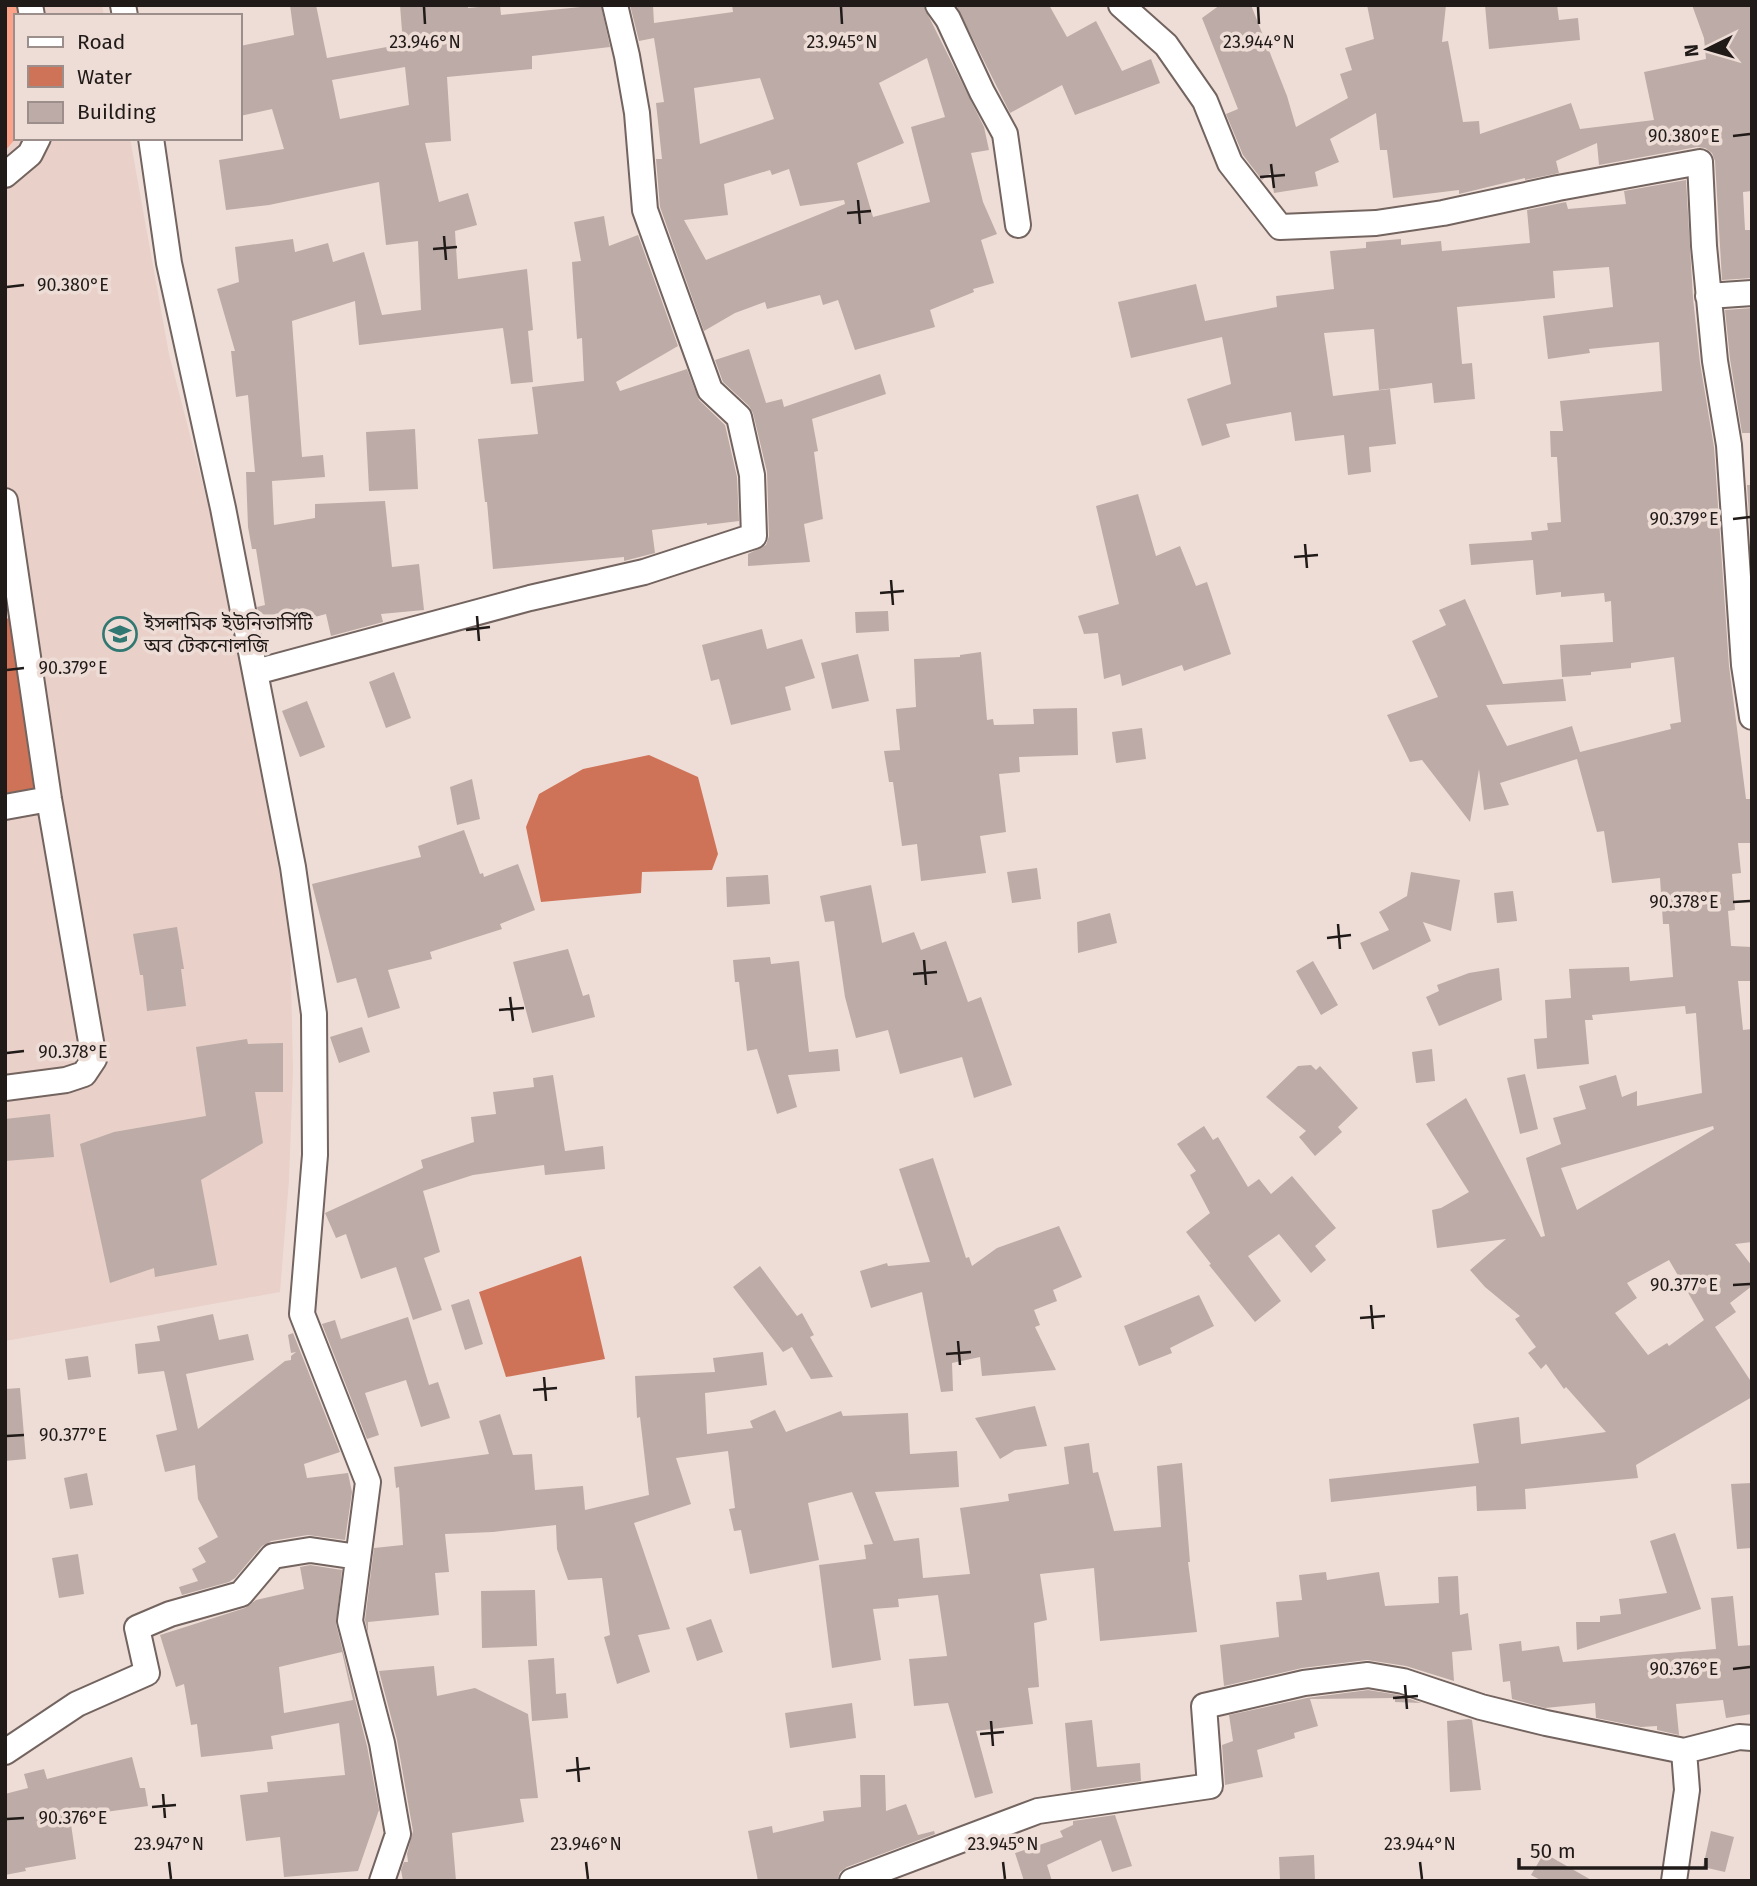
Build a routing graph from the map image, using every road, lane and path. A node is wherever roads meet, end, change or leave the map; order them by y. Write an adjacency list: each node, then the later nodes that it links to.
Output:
1 (615, 5): 11 (street)
2 (939, 5): 7 (street)
3 (1121, 5): 9 (street)
4 (37, 140): 6 (street)
5 (151, 140): 11 (street)
6 (5, 175)
7 (1018, 225)
8 (1752, 293): 9 (street)
9 (1708, 296): 12 (street)
10 (5, 501): 13 (street)
11 (256, 672): 16 (street)
12 (1752, 717)
13 (49, 799): 14 (street); 15 (street)
14 (5, 807)
15 (5, 1088)
16 (358, 1557): 19 (street); 20 (street)
17 (1752, 1738): 18 (street)
18 (1684, 1751): 21 (street); 22 (street)
19 (5, 1752)
20 (382, 1881)
21 (852, 1881)
22 (1674, 1881)

